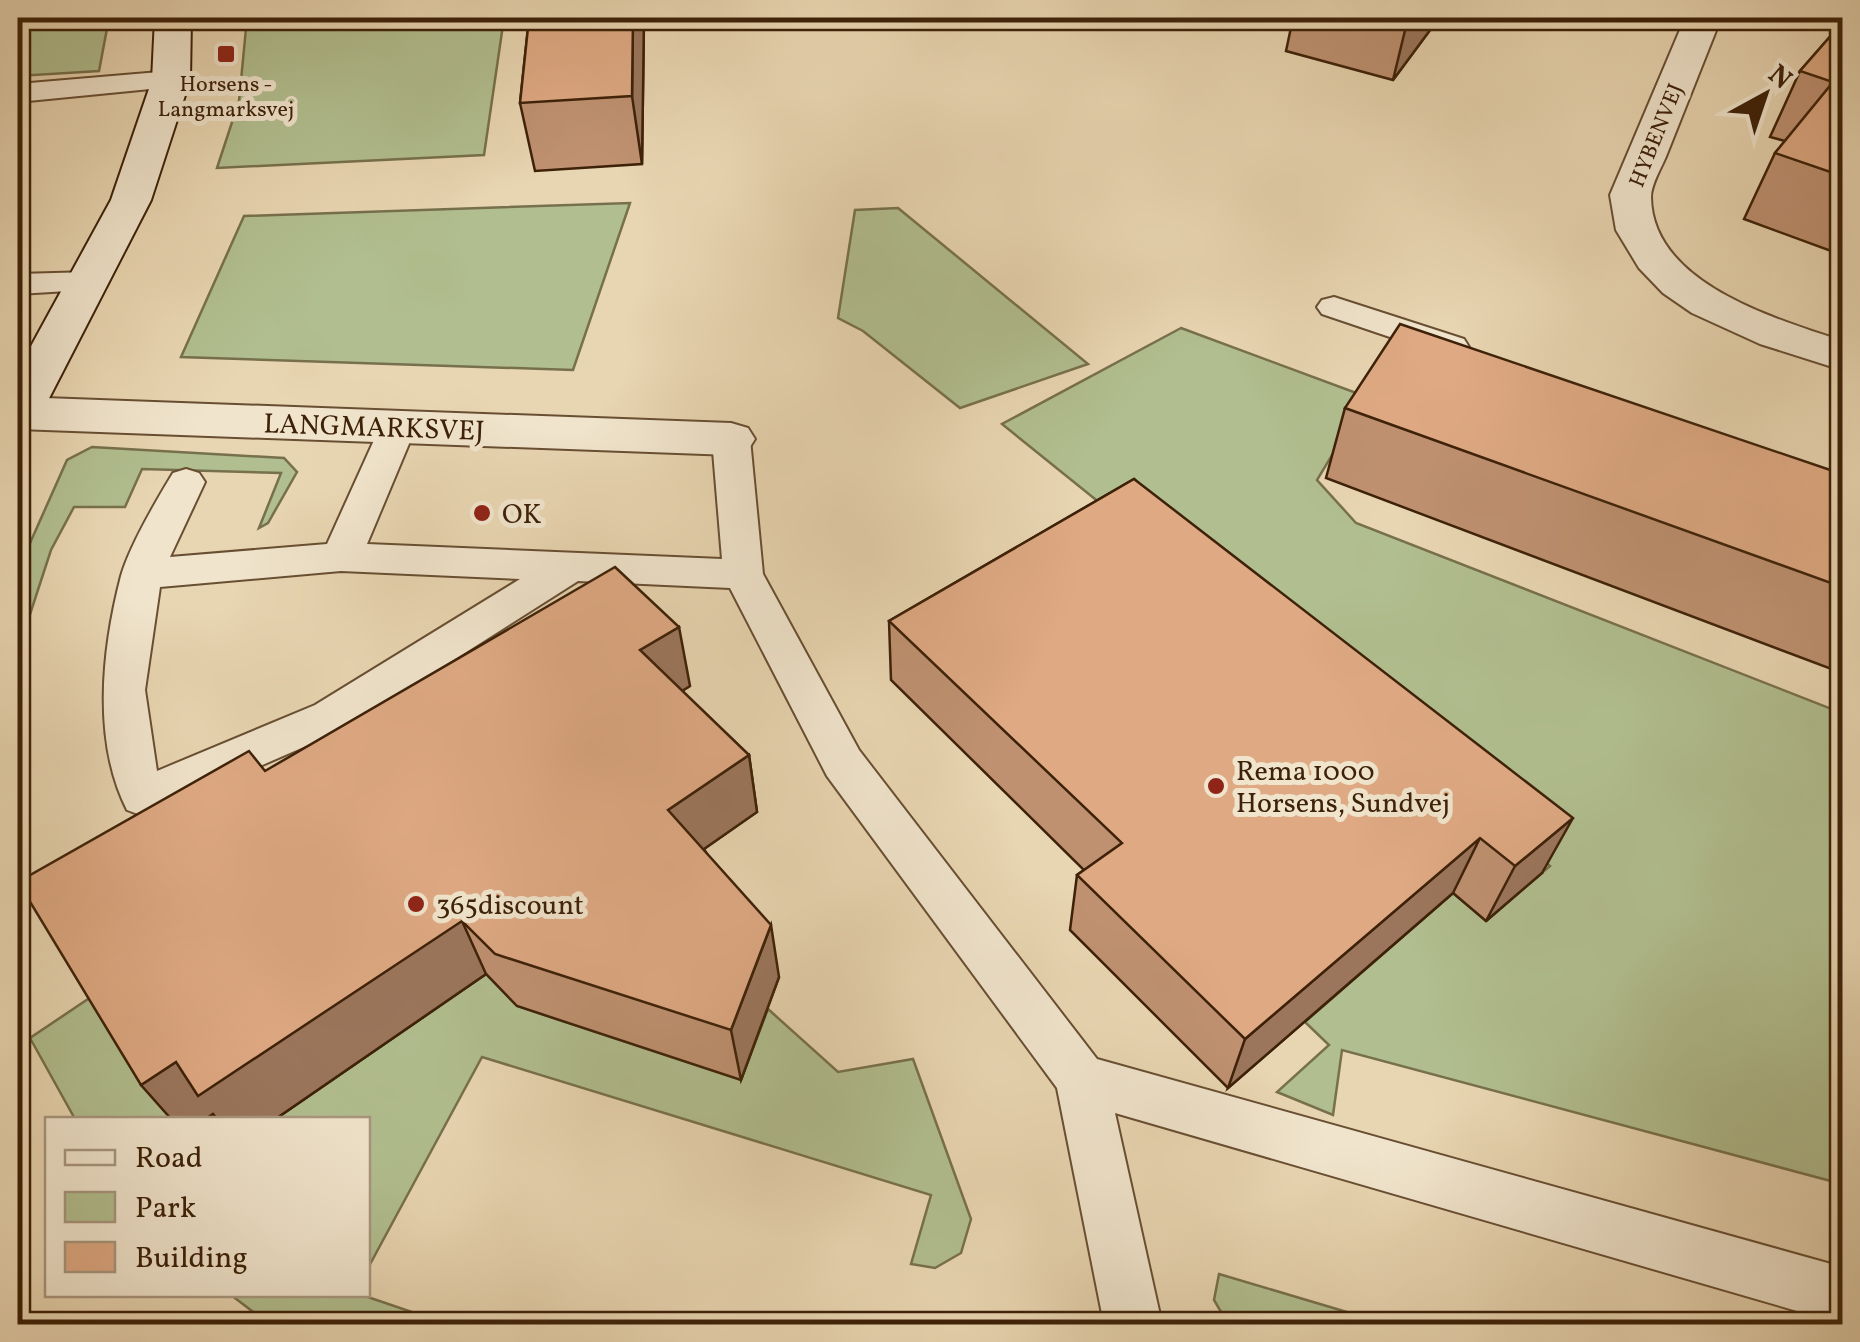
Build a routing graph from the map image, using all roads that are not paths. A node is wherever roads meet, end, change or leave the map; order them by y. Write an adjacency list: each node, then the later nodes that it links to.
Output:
1 (173, 18): 3 (street, LANGMARKSVEJ)
2 (1703, 18): 8 (street, HYBENVEJ)
3 (171, 80): 4 (lane); 5 (street, LANGMARKSVEJ)
4 (18, 93)
5 (90, 282): 6 (lane); 10 (street, LANGMARKSVEJ)
6 (18, 284)
7 (1334, 307): 9 (lane)
8 (1842, 356)
9 (1484, 357)
10 (18, 413): 11 (street, LANGMARKSVEJ)
11 (398, 427): 12 (street, LANGMARKSVEJ); 14 (lane)
12 (731, 440): 17 (lane)
13 (186, 482): 16 (lane)
14 (341, 557): 15 (lane); 16 (lane)
15 (572, 566): 16 (lane); 17 (lane)
16 (142, 574)
17 (743, 574): 18 (lane)
18 (1081, 1078): 19 (lane); 20 (lane)
19 (1842, 1296)
20 (1133, 1324)

